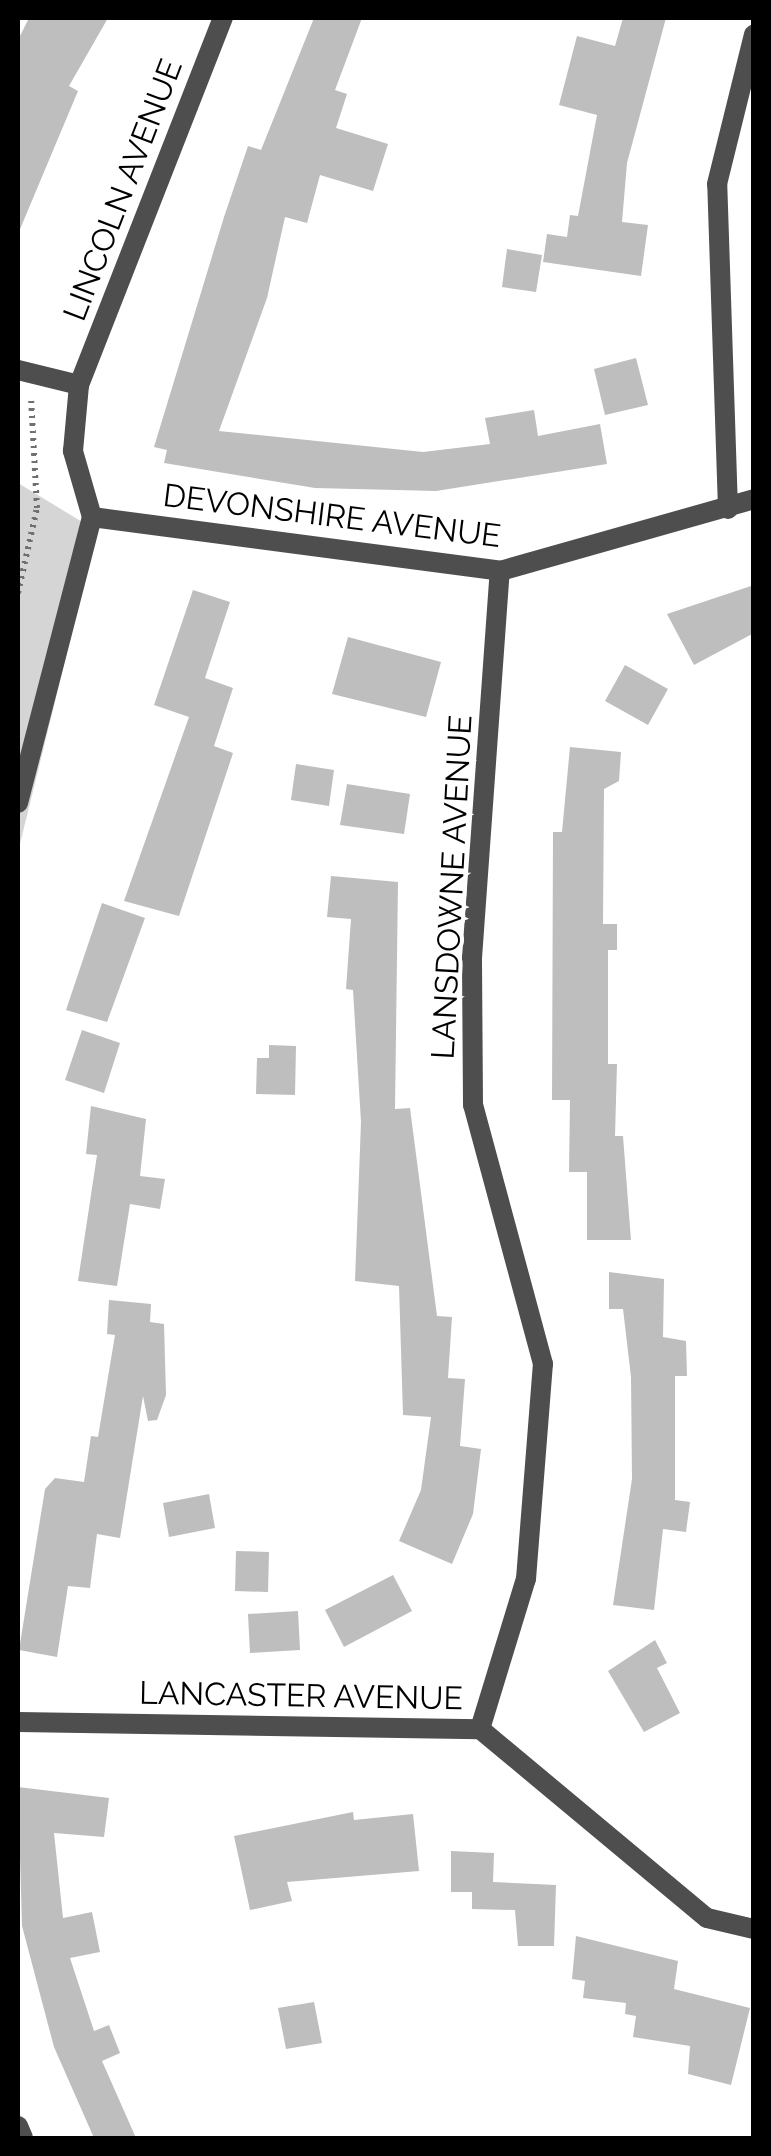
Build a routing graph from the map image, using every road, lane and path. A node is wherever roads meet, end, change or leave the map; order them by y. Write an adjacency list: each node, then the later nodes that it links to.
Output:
1 (223, 18): 4 (street, LINCOLN AVENUE)
2 (754, 35): 6 (street)
3 (24, 372): 4 (street); 9 (path)
4 (79, 385): 7 (street)
5 (754, 499): 6 (street, DEVONSHIRE AVENUE)
6 (728, 509): 8 (street, DEVONSHIRE AVENUE)
7 (92, 517): 8 (street, DEVONSHIRE AVENUE); 10 (street)
8 (500, 572): 12 (street, LANSDOWNE AVENUE)
9 (18, 593)
10 (18, 803)
11 (18, 1722): 12 (street, LANCASTER AVENUE)
12 (480, 1729): 13 (street, LANCASTER AVENUE)
13 (754, 1929)
14 (18, 2126): 15 (street)
15 (23, 2138)

